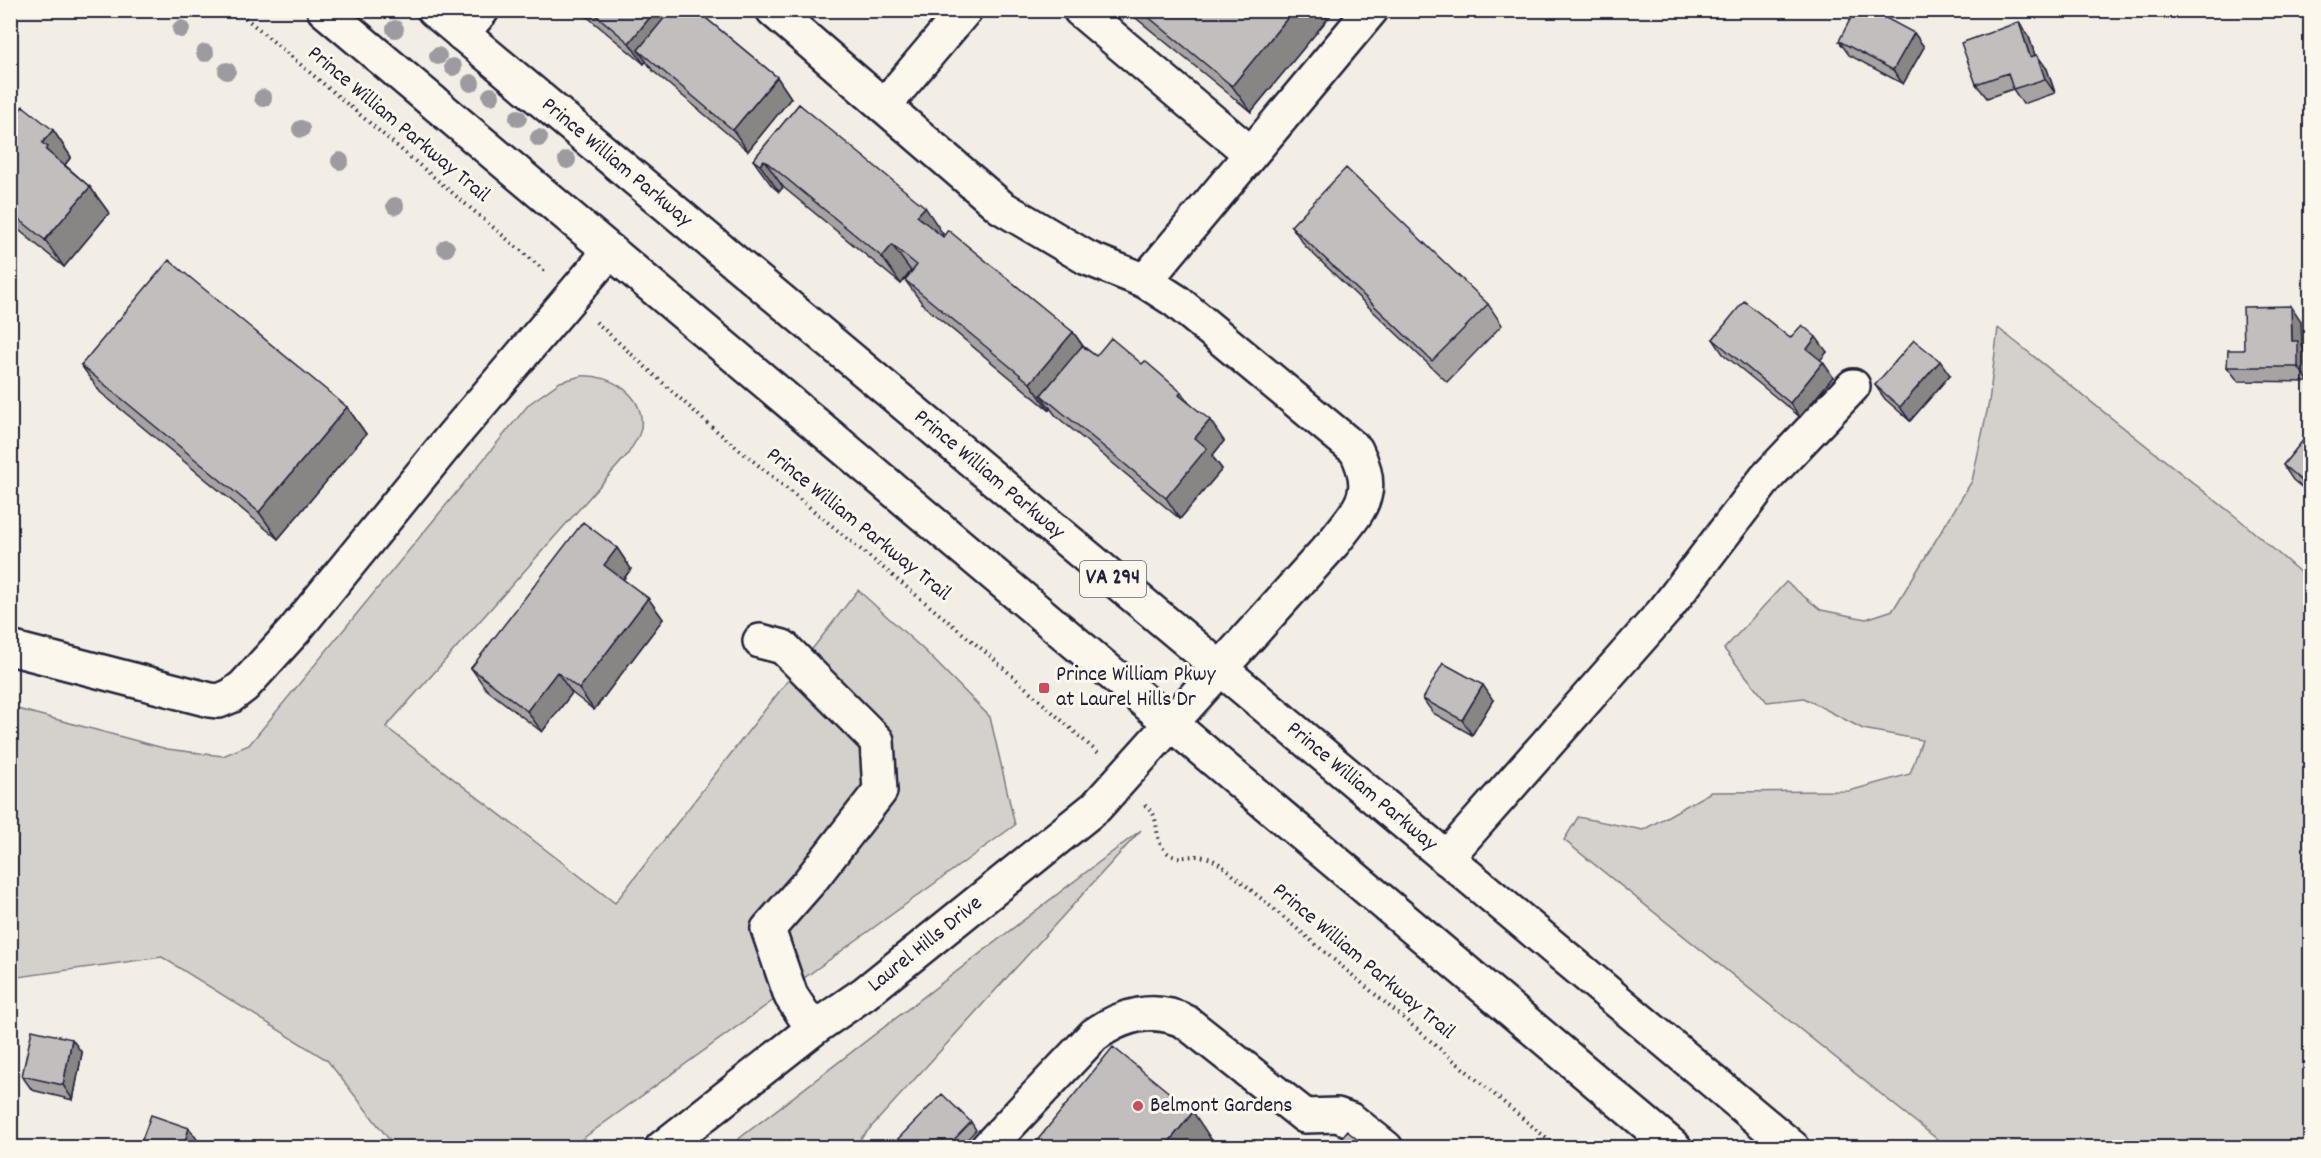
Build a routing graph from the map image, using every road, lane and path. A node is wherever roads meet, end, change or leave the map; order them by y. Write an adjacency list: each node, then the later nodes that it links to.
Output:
1 (236, 10): 12 (path, Prince William Parkway Trail)
2 (324, 10): 11 (main road)
3 (435, 10): 8 (main road, Prince William Parkway / VA 294)
4 (965, 10): 9 (main road)
5 (1080, 10): 10 (main road)
6 (1371, 10): 10 (main road)
7 (791, 16): 9 (main road, Laurel Hills Drive)
8 (472, 22): 18 (main road, Prince William Parkway / VA 294)
9 (884, 106): 13 (main road, Laurel Hills Drive)
10 (1250, 153): 13 (main road)
11 (610, 251): 17 (main road); 19 (main road)
12 (539, 265)
13 (1145, 281): 18 (main road, Laurel Hills Drive)
14 (602, 327): 20 (path, Prince William Parkway Trail)
15 (1853, 386): 22 (main road)
16 (760, 641): 23 (main road)
17 (10, 648)
18 (1221, 669): 19 (main road, Laurel Hills Drive); 22 (main road, Prince William Parkway / VA 294)
19 (1171, 723): 23 (main road, Laurel Hills Drive); 28 (main road)
20 (1094, 748)
21 (1154, 815): 27 (path, Prince William Parkway Trail)
22 (1446, 858): 29 (main road, Prince William Parkway / VA 294)
23 (813, 1029): 24 (main road, Laurel Hills Drive)
24 (662, 1148)
25 (987, 1148): 26 (main road)
26 (1386, 1148)
27 (1558, 1148)
28 (1675, 1148)
29 (1793, 1148)

